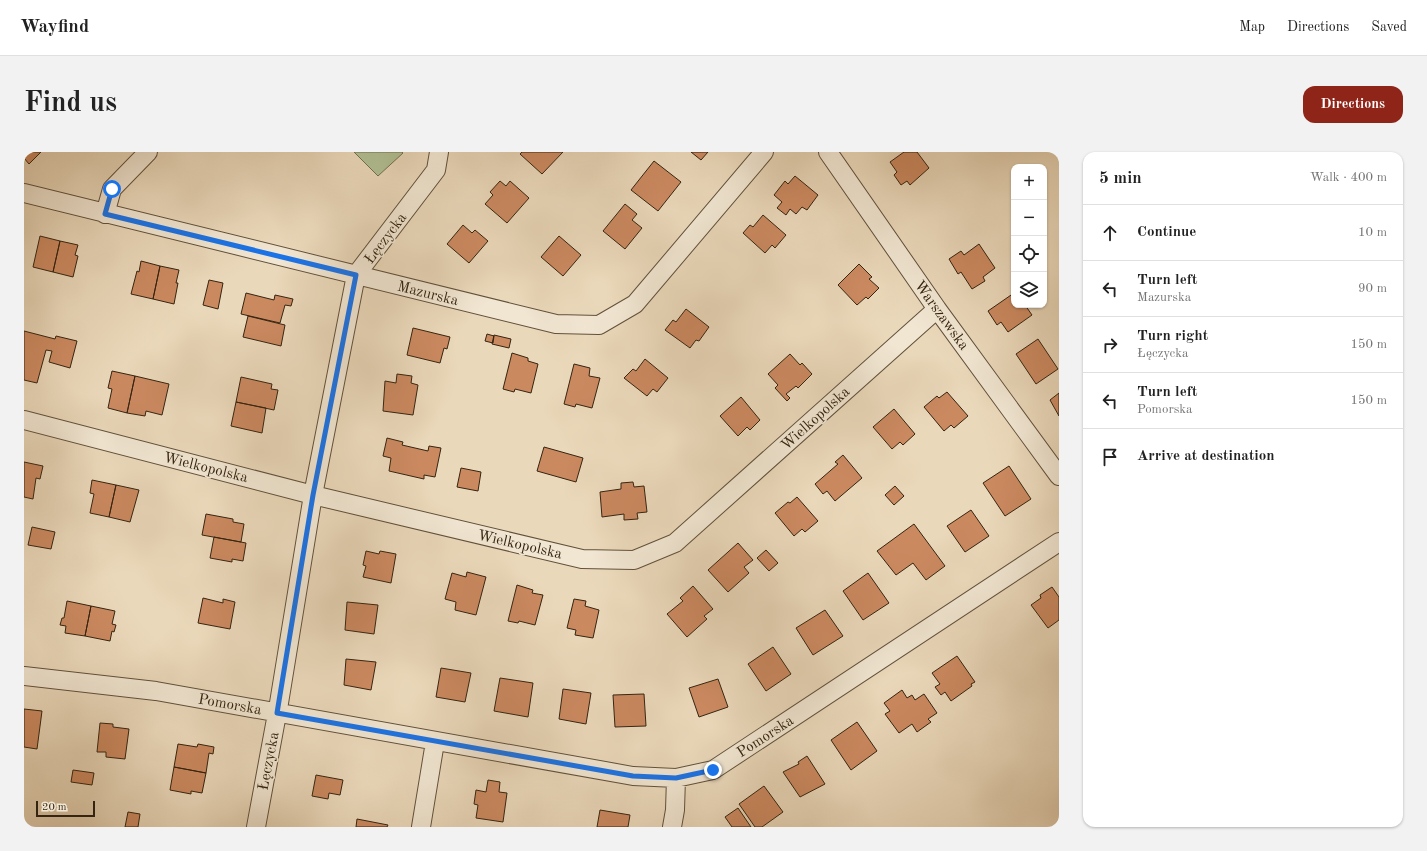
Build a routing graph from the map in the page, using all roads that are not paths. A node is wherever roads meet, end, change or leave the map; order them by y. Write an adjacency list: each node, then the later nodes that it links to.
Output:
1 (148, 152): 6 (street)
2 (440, 152): 7 (street, Łęczycka)
3 (764, 152): 7 (street, Mazurska)
4 (828, 152): 8 (street, Warszawska)
5 (24, 192): 6 (street, Mazurska)
6 (105, 214): 7 (street, Mazurska)
7 (356, 275): 11 (street, Łęczycka)
8 (938, 309): 10 (street, Warszawska); 11 (street, Wielkopolska)
9 (24, 420): 11 (street, Wielkopolska)
10 (1059, 476)
11 (313, 495): 14 (street, Łęczycka)
12 (1059, 542): 16 (street, Pomorska)
13 (24, 676): 14 (street, Pomorska)
14 (277, 713): 15 (street, Pomorska); 17 (street, Łęczycka)
15 (435, 742): 16 (street, Pomorska); 18 (street)
16 (676, 778): 19 (street)
17 (256, 827)
18 (421, 827)
19 (672, 827)

